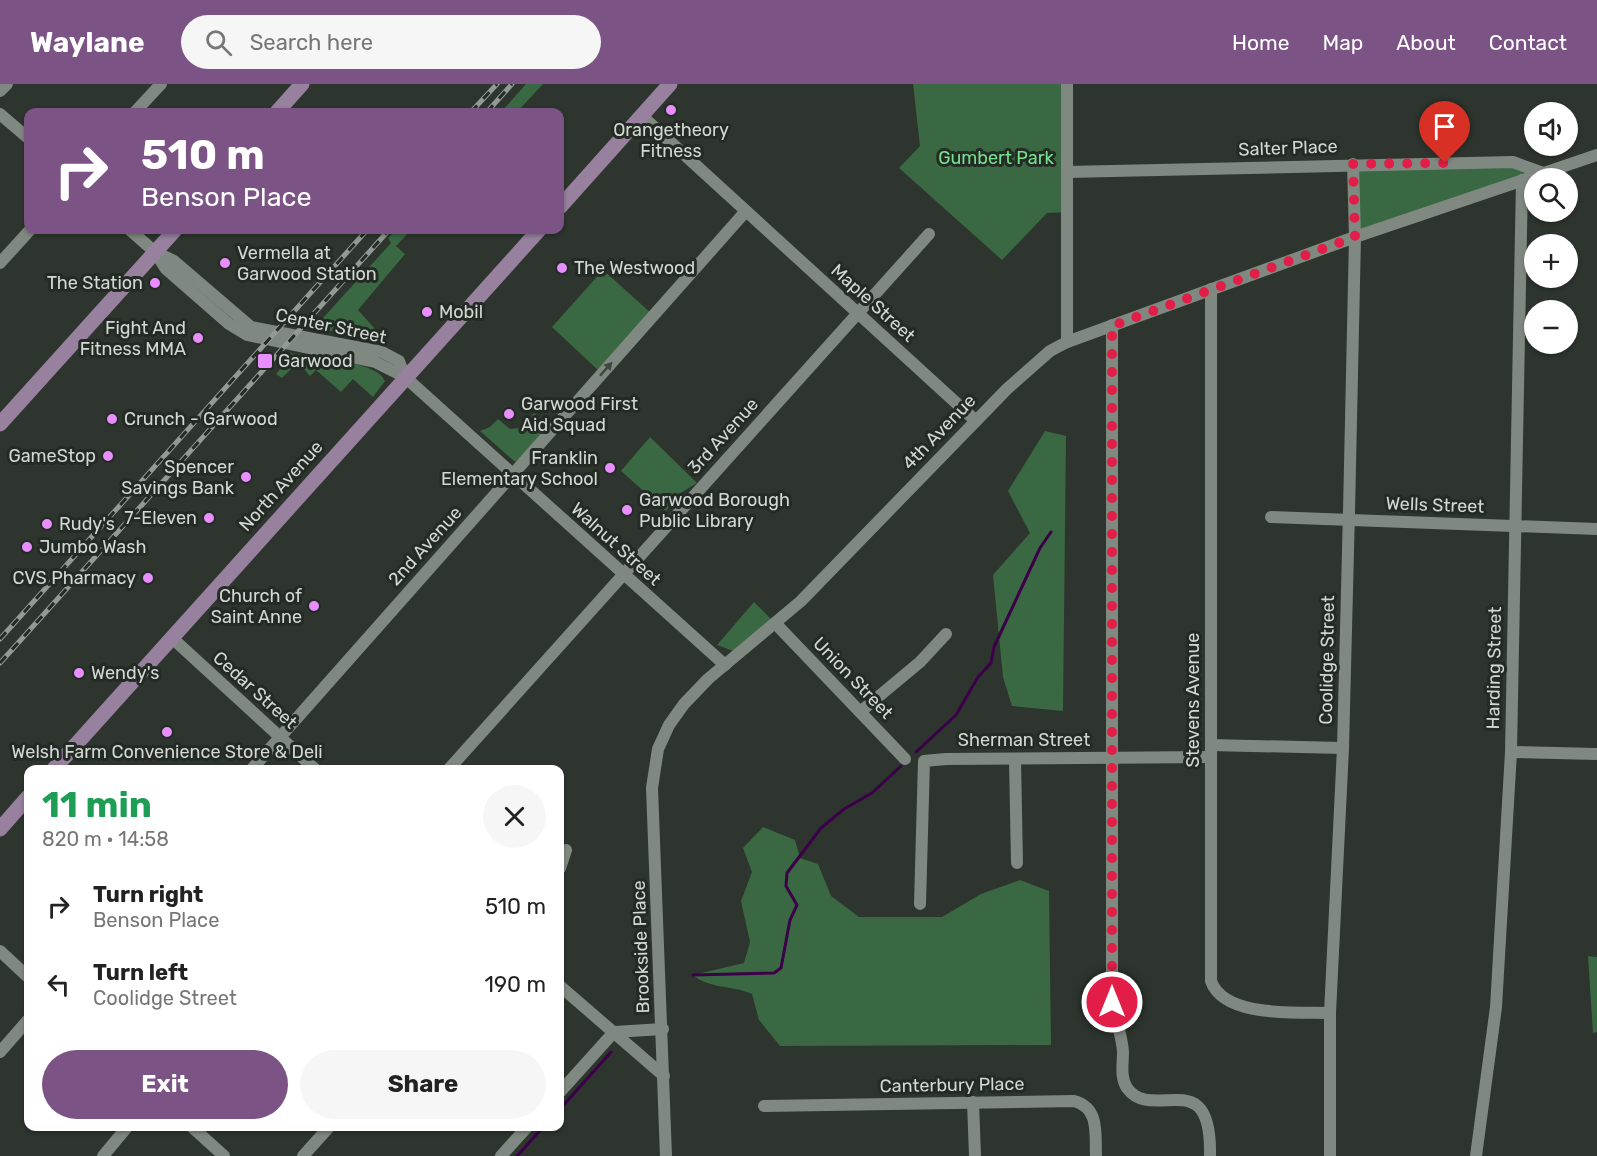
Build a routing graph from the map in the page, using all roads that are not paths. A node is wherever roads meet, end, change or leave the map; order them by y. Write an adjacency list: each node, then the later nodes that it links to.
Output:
1 (7, 84): 6 (street)
2 (161, 84): 7 (street)
3 (302, 84): 8 (main road)
4 (670, 84): 10 (main road)
5 (1067, 84): 16 (street)
6 (0, 91)
7 (139, 108)
8 (281, 108)
9 (0, 114): 11 (street)
10 (642, 116): 18 (main road); 19 (street, Maple Street)
11 (24, 135)
12 (1597, 155): 15 (street, 4th Avenue)
13 (1353, 164): 14 (street, Salter Place); 16 (street, Salter Place); 25 (street, Coolidge Street)
14 (1531, 168)
15 (1556, 168)
16 (1067, 172): 31 (street)
17 (1522, 180): 25 (street, 4th Avenue); 38 (street, Harding Street)
18 (564, 203)
19 (746, 211): 29 (street, Maple Street); 35 (street, 2nd Avenue, one-way to 19)
20 (26, 234): 27 (street)
21 (135, 234): 26 (street, Center Street)
22 (171, 234): 26 (main road)
23 (535, 234): 32 (main road, North Avenue)
24 (929, 234): 29 (street, 3rd Avenue)
25 (1355, 237): 28 (street, 4th Avenue); 37 (street, Coolidge Street)
26 (155, 252): 32 (street, Center Street); 34 (main road)
27 (0, 263)
28 (1211, 289): 30 (street, 4th Avenue); 49 (street, Stevens Avenue)
29 (858, 313): 33 (street, Maple Street); 40 (street, 3rd Avenue)
30 (1112, 326): 31 (street, 4th Avenue); 52 (street)
31 (1067, 342): 33 (street, 4th Avenue)
32 (405, 377): 35 (street, Walnut Street); 43 (main road, North Avenue)
33 (976, 421): 41 (street, 4th Avenue)
34 (0, 424)
35 (512, 475): 40 (street, Walnut Street); 46 (street, 2nd Avenue)
36 (1271, 517): 37 (street, Wells Street)
37 (1349, 522): 38 (street, Wells Street); 48 (street, Coolidge Street)
38 (1516, 526): 39 (street, Wells Street); 50 (street, Harding Street)
39 (1597, 529)
40 (623, 574): 44 (street, Walnut Street); 58 (street, 3rd Avenue)
41 (775, 623): 44 (street, 4th Avenue); 45 (street, Union Street)
42 (946, 634): 45 (street)
43 (171, 637): 46 (street, Cedar Street); 55 (main road, North Avenue)
44 (725, 665): 47 (street, 4th Avenue)
45 (860, 712): 53 (street, Union Street)
46 (280, 737): 56 (street, 2nd Avenue); 57 (street, Cedar Street)
47 (663, 737): 70 (street, Brookside Place)
48 (1343, 748): 49 (street, Sherman Street); 68 (street, Coolidge Street)
49 (1211, 751): 52 (street, Sherman Street); 68 (street, Stevens Avenue)
50 (1511, 752): 51 (street); 90 (street, Harding Street)
51 (1597, 754)
52 (1110, 758): 54 (street, Sherman Street); 88 (street)
53 (905, 759)
54 (1015, 760): 63 (street); 64 (street, Sherman Street)
55 (57, 765)
56 (255, 765)
57 (311, 765)
58 (452, 765)
59 (24, 802): 60 (main road)
60 (0, 829)
61 (566, 850): 62 (street)
62 (564, 856)
63 (1017, 863)
64 (920, 904)
65 (0, 951): 66 (street)
66 (24, 973)
67 (564, 989): 71 (street)
68 (1330, 1013): 89 (street, Coolidge Street)
69 (24, 1025): 72 (street)
70 (663, 1029): 71 (street); 73 (street, Brookside Place)
71 (614, 1032): 73 (street); 74 (street)
72 (0, 1052)
73 (664, 1076): 85 (street, Brookside Place)
74 (564, 1088)
75 (973, 1102): 76 (street, Canterbury Place); 86 (street); 87 (street, Canterbury Place)
76 (764, 1106)
77 (125, 1131): 81 (street)
78 (196, 1131): 82 (street)
79 (326, 1131): 83 (street)
80 (524, 1131): 84 (street)
81 (103, 1156)
82 (224, 1156)
83 (303, 1156)
84 (501, 1156)
85 (666, 1156)
86 (975, 1156)
87 (1095, 1156)
88 (1210, 1156)
89 (1330, 1156)
90 (1476, 1156)

